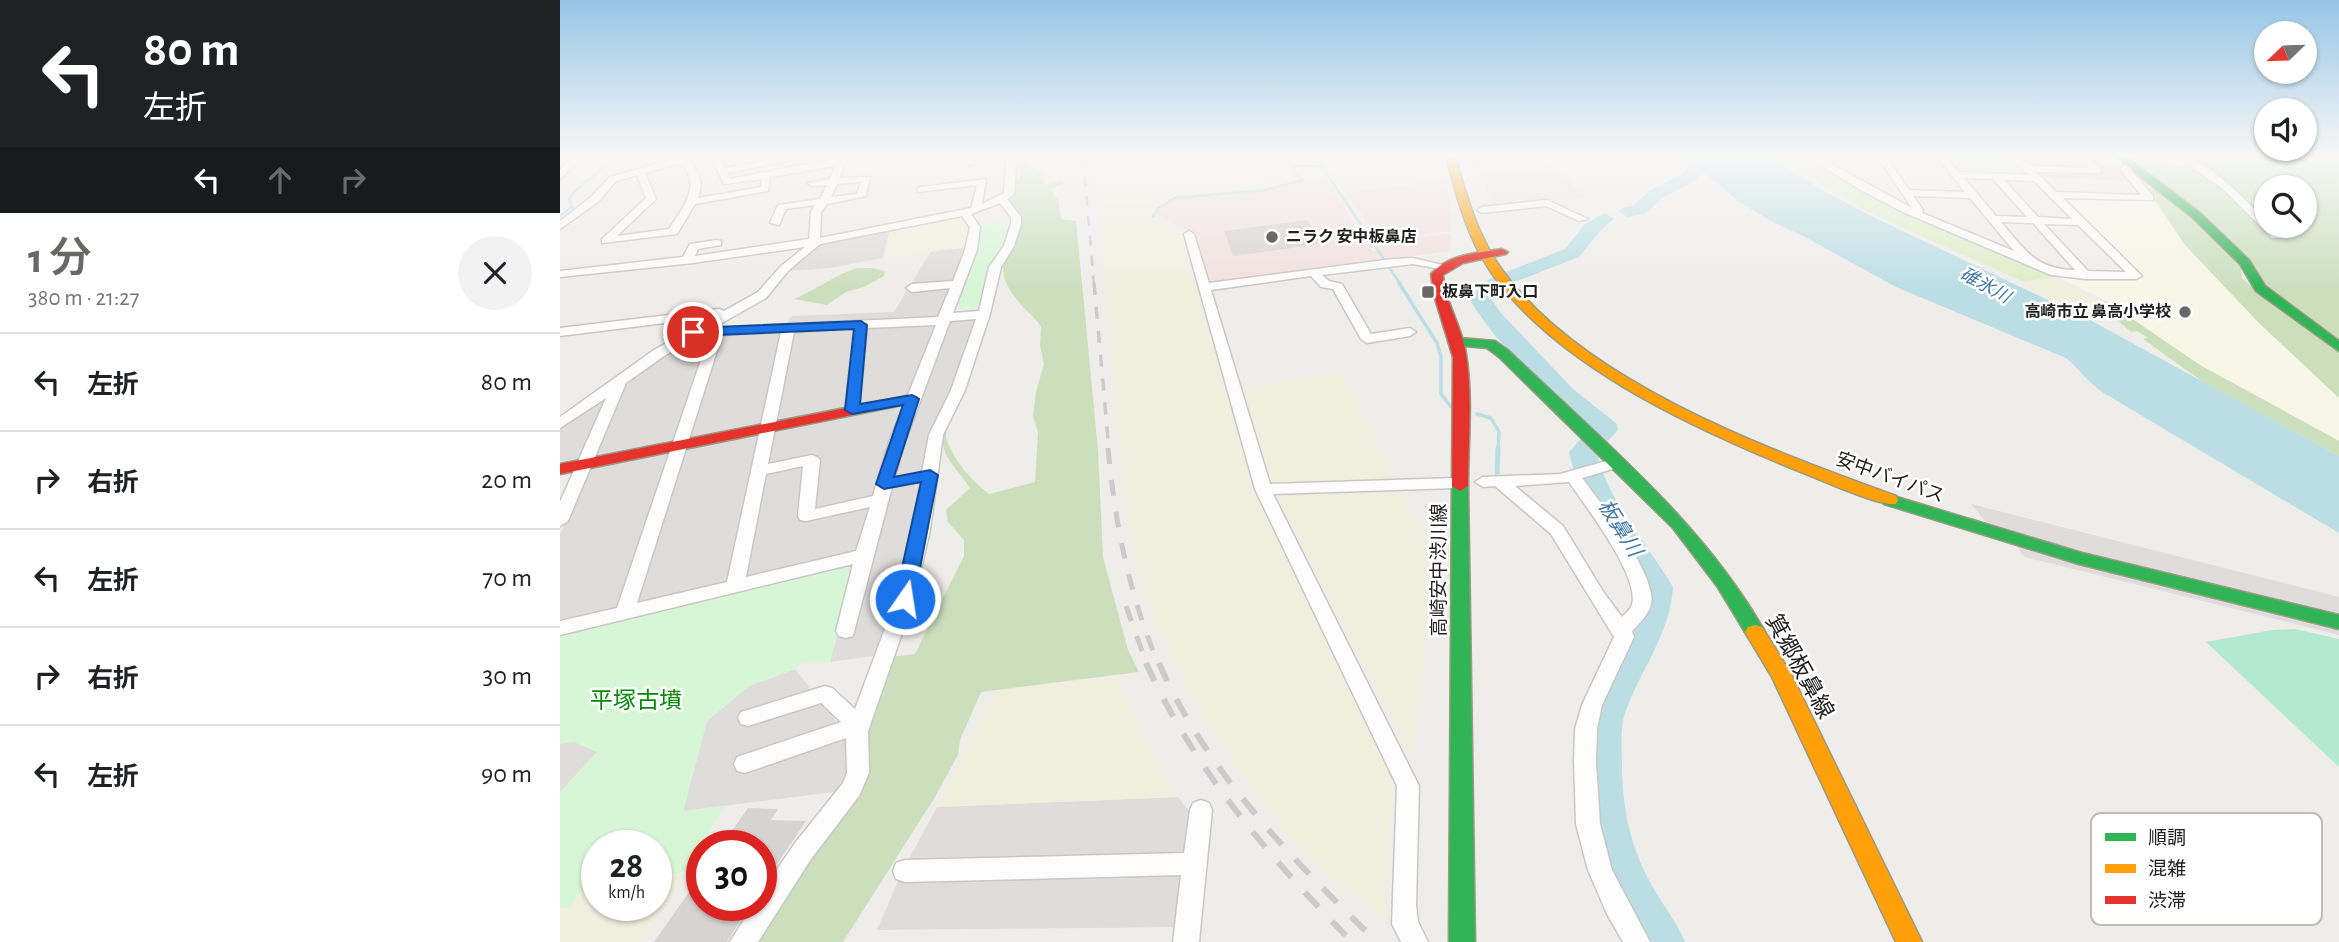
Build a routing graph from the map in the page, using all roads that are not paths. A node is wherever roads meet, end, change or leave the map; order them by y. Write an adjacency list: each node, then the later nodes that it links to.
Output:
1 (594, 200): 28 (street)
2 (650, 200): 18 (street)
3 (703, 200): 18 (street)
4 (830, 200): 17 (street)
5 (978, 200): 19 (street)
6 (999, 200): 19 (street)
7 (1003, 200): 44 (street)
8 (1464, 200): 32 (main road)
9 (1479, 200): 20 (main road)
10 (1888, 200): 21 (street)
11 (1912, 200): 21 (street)
12 (1977, 200): 24 (street)
13 (2017, 200): 25 (street)
14 (2058, 200): 26 (street)
15 (2176, 200): 53 (main road)
16 (2239, 200): 22 (street)
17 (822, 201): 27 (street); 30 (street)
18 (691, 202)
19 (971, 210): 30 (street); 40 (street)
20 (1482, 210): 23 (street); 32 (main road)
21 (1916, 214): 34 (street)
22 (2254, 214)
23 (1583, 219)
24 (1994, 219): 25 (street); 34 (street)
25 (2037, 221): 26 (street); 38 (street)
26 (2079, 222): 38 (street)
27 (775, 223)
28 (560, 226)
29 (1189, 234): 41 (street)
30 (816, 242): 33 (street); 43 (street)
31 (717, 243): 33 (street)
32 (1494, 253): 35 (main road); 39 (main road, 安中バイパス)
33 (687, 260): 37 (street)
34 (2027, 260): 38 (street)
35 (1445, 267): 36 (street); 52 (main road, 高崎安中渋川線)
36 (1313, 272): 41 (street); 51 (street)
37 (560, 274)
38 (2086, 276)
39 (1512, 278): 72 (main road, 安中バイパス); 74 (main road, 安中バイパス)
40 (958, 284): 42 (street); 45 (street)
41 (1204, 287): 67 (street)
42 (912, 288)
43 (732, 312): 48 (street); 49 (street)
44 (984, 314): 45 (street); 64 (street)
45 (944, 320): 46 (street); 55 (street)
46 (861, 325): 47 (street); 56 (street)
47 (788, 329): 50 (street); 58 (street)
48 (560, 332)
49 (693, 332): 50 (street); 54 (street)
50 (717, 332): 59 (street)
51 (1410, 332)
52 (1459, 342): 60 (main road, 箕郷板鼻線); 87 (main road, 高崎安中渋川線)
53 (2339, 346)
54 (621, 379): 57 (street); 61 (street)
55 (912, 399): 56 (main road); 68 (street)
56 (852, 410): 58 (main road)
57 (560, 424)
58 (769, 427): 59 (main road); 63 (street)
59 (679, 445): 61 (main road); 73 (street)
60 (1617, 463): 65 (street); 89 (main road, 箕郷板鼻線)
61 (586, 464): 62 (main road); 69 (street)
62 (560, 469)
63 (759, 471): 68 (street); 71 (street)
64 (930, 475): 68 (street); 79 (street)
65 (1577, 475): 76 (street); 76 (street)
66 (1455, 482): 67 (street)
67 (1264, 489): 86 (street)
68 (881, 492): 70 (street)
69 (560, 521)
70 (864, 555): 71 (street); 77 (street)
71 (735, 586): 73 (street)
72 (2339, 610)
73 (625, 611): 75 (street)
74 (2339, 622)
75 (560, 628)
76 (1622, 629): 88 (street)
77 (846, 631)
78 (748, 718): 79 (street)
79 (859, 725): 80 (street); 84 (street)
80 (745, 764)
81 (1201, 810): 82 (street)
82 (1194, 863): 83 (street); 85 (street)
83 (905, 871)
84 (743, 942)
85 (1186, 942)
86 (1415, 942)
87 (1462, 942)
88 (1637, 942)
89 (1909, 942)

